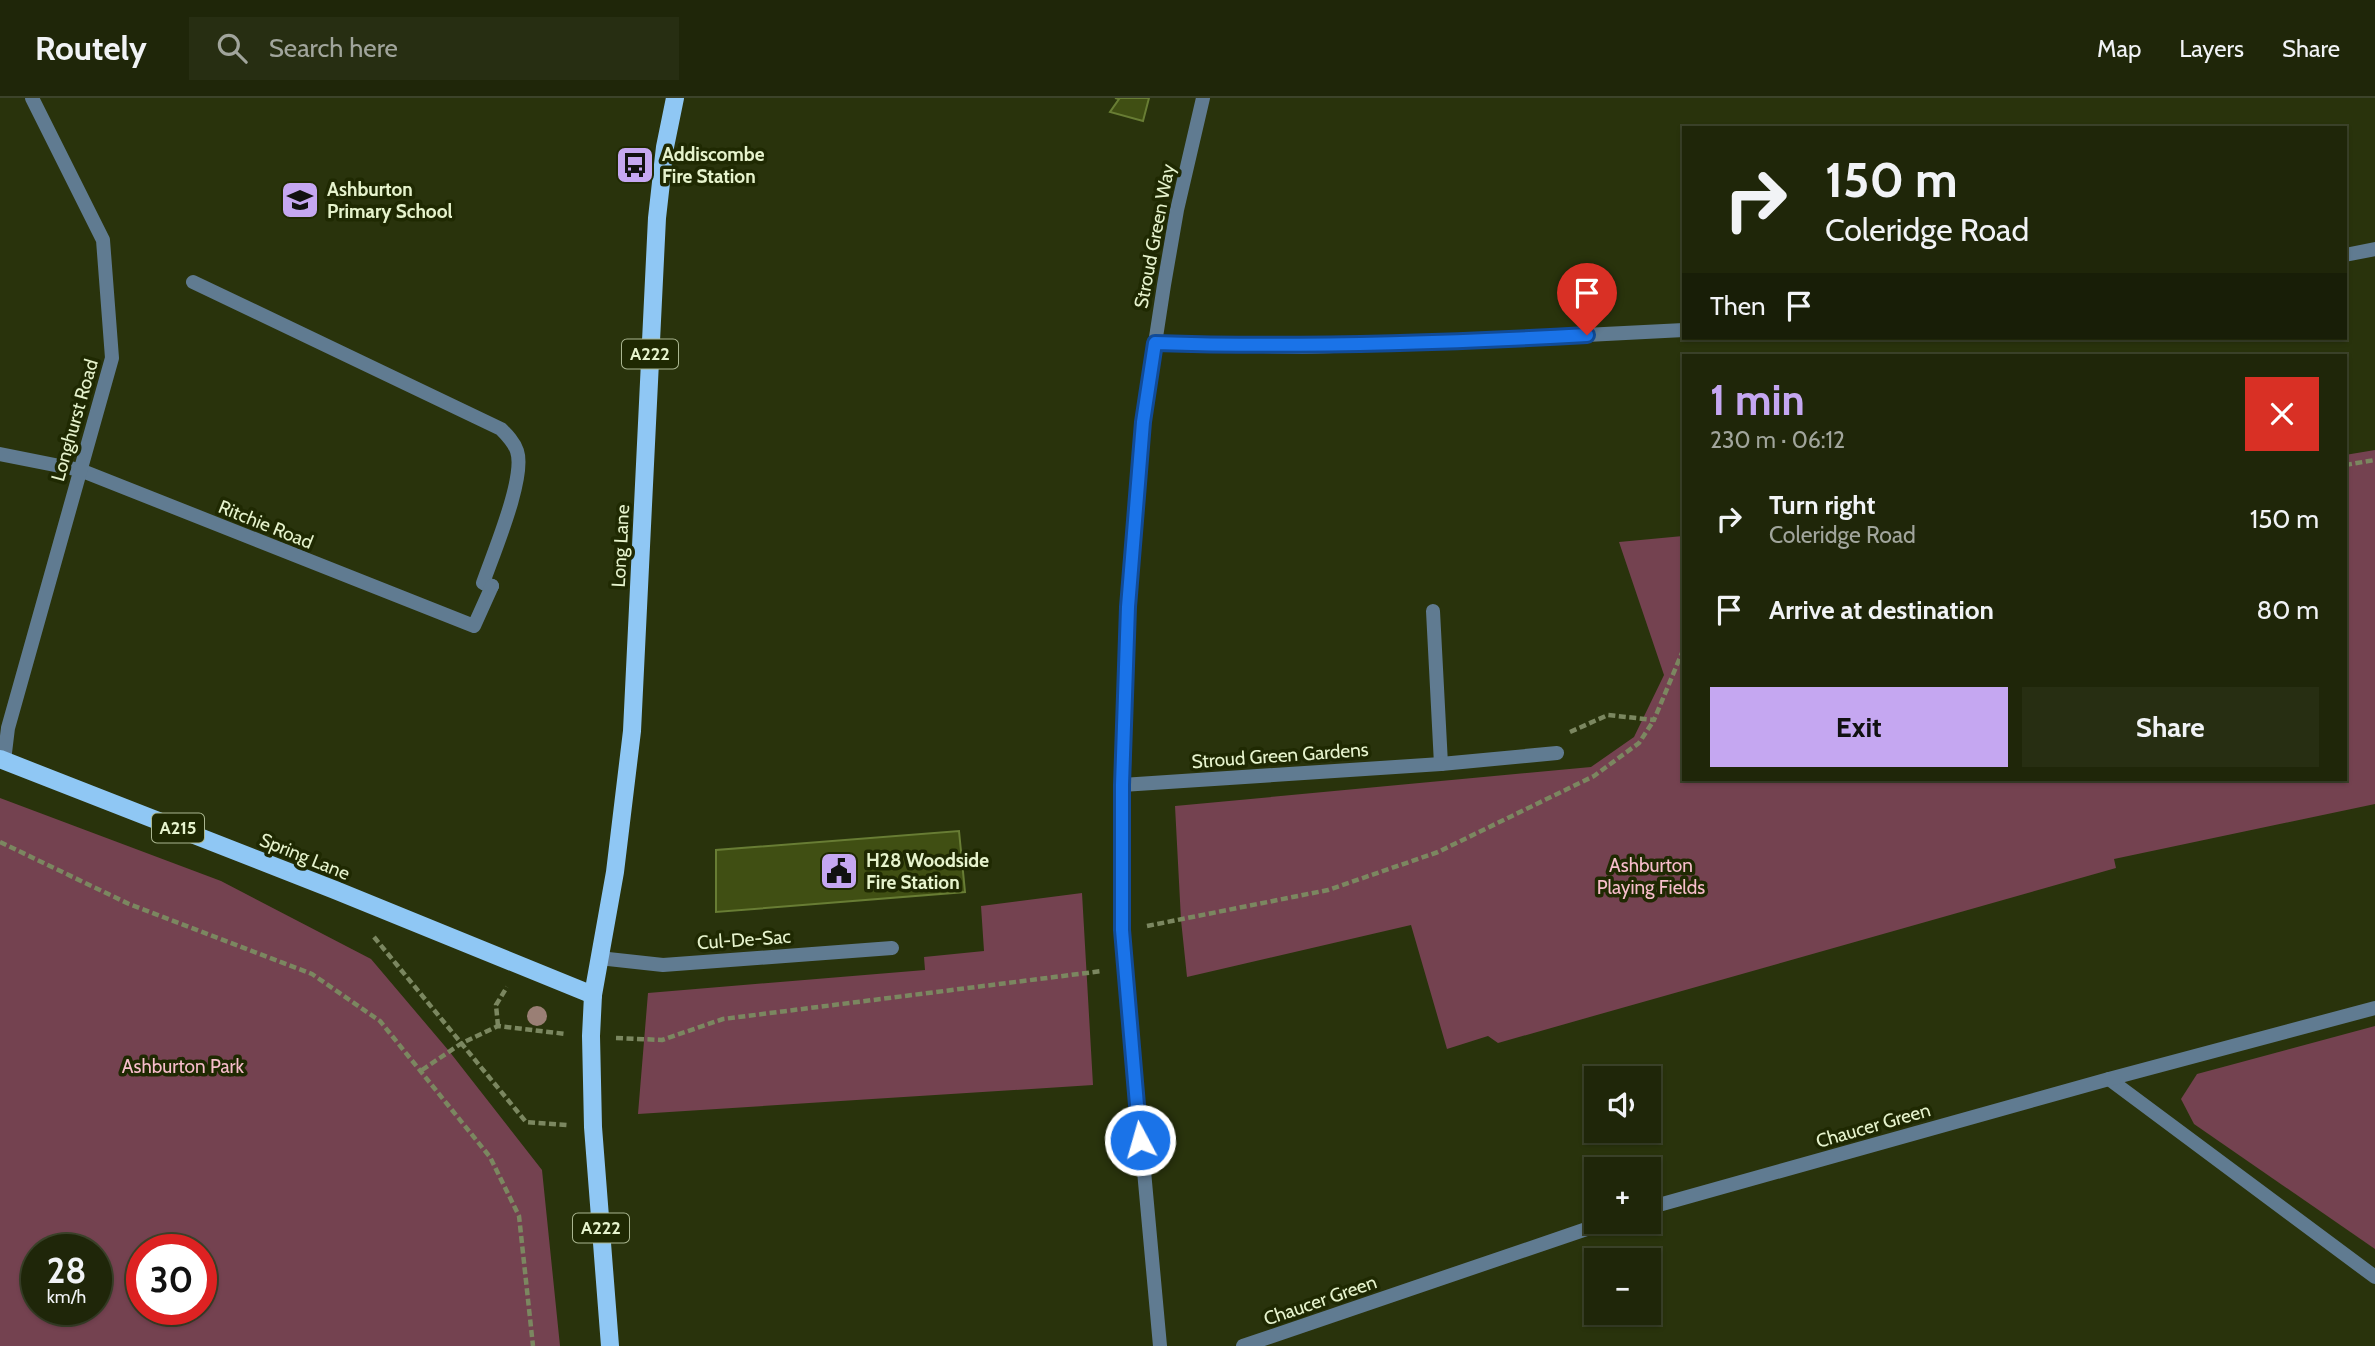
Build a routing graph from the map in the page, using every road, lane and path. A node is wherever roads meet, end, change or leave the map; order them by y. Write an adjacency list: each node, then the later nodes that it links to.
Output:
1 (32, 98): 12 (street, Longhurst Road)
2 (675, 98): 24 (main road, Long Lane / A222)
3 (1203, 98): 8 (street, Stroud Green Way)
4 (2375, 250): 5 (street)
5 (2347, 255)
6 (193, 282): 12 (street, Ritchie Road)
7 (1682, 330): 8 (street)
8 (1155, 343): 19 (street, Stroud Green Way)
9 (0, 454): 12 (street, Ritchie Road)
10 (2375, 460): 11 (path)
11 (2347, 465)
12 (80, 470): 17 (street, Longhurst Road)
13 (1433, 611): 18 (street)
14 (1682, 653): 15 (path)
15 (1654, 720): 16 (path); 22 (path)
16 (1558, 753): 18 (street, Stroud Green Gardens)
17 (2, 760): 25 (main road, Spring Lane / A215)
18 (1441, 764): 19 (street, Stroud Green Gardens)
19 (1122, 785): 22 (street, Stroud Green Way)
20 (0, 842): 33 (path)
21 (369, 930): 32 (path)
22 (1122, 930): 26 (street, Stroud Green Way)
23 (892, 948): 24 (street, Cul-De-Sac)
24 (599, 958): 27 (main road, Long Lane / A222)
25 (521, 966): 27 (main road, Spring Lane / A215); 29 (path)
26 (1125, 968): 31 (path); 41 (street, Stroud Green Way)
27 (593, 995): 35 (main road, A222)
28 (2375, 1008): 34 (street, Chaucer Green)
29 (498, 1026): 30 (path); 32 (path)
30 (559, 1033)
31 (630, 1039)
32 (462, 1043): 33 (path); 35 (path)
33 (422, 1070): 39 (path)
34 (2109, 1079): 36 (street, Chaucer Green); 38 (street)
35 (593, 1127): 40 (main road, A222)
36 (1661, 1204)
37 (1584, 1230): 42 (street, Chaucer Green)
38 (2375, 1277)
39 (533, 1346)
40 (610, 1346)
41 (1160, 1346)
42 (1244, 1346)

